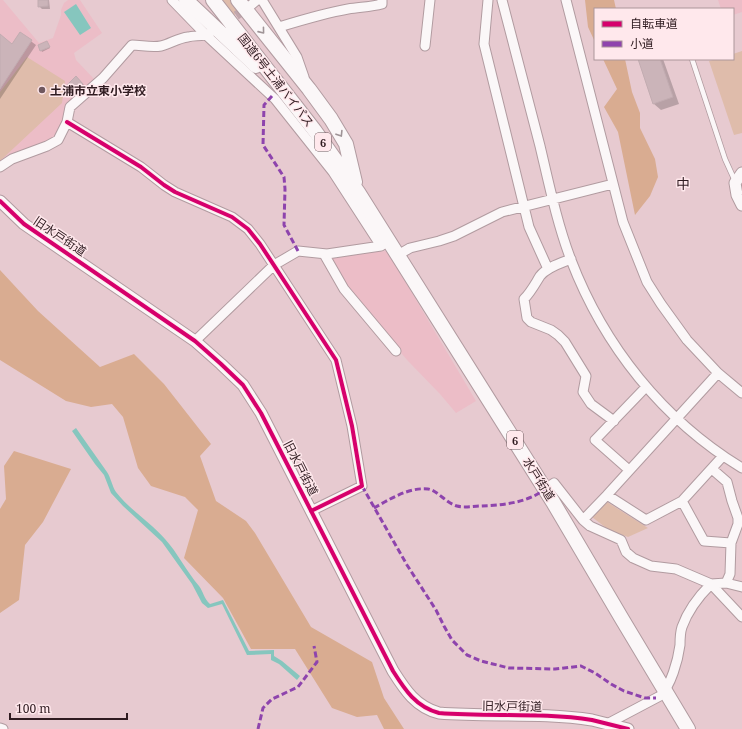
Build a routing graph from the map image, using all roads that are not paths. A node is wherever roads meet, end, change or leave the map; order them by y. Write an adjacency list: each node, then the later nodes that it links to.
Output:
1 (172, 0): 14 (street)
2 (186, 0): 18 (highway)
3 (208, 0): 12 (highway, 国道6号土浦バイパス / 6)
4 (213, 0): 12 (highway, 国道6号土浦バイパス / 6)
5 (262, 0): 13 (street)
6 (382, 0): 13 (street)
7 (430, 0): 15 (street)
8 (488, 0): 28 (street)
9 (502, 0): 25 (street)
10 (566, 0): 23 (street)
11 (248, 2): 17 (highway, one-way to 17)
12 (235, 27): 18 (highway, 国道6号土浦バイパス / 6)
13 (280, 27): 17 (street)
14 (210, 33): 19 (street); 29 (street)
15 (425, 46)
16 (692, 60): 22 (lane)
17 (309, 88): 24 (highway, one-way to 24)
18 (286, 93): 24 (highway, 国道6号土浦バイパス / 6)
19 (67, 122): 20 (street); 33 (street)
20 (0, 167)
21 (742, 173): 22 (street)
22 (735, 183): 27 (street)
23 (613, 184): 25 (street); 37 (street)
24 (358, 192): 29 (highway, 水戸街道 / 6)
25 (553, 199): 28 (street); 32 (street)
26 (0, 201): 35 (street, 旧水戸街道)
27 (742, 205)
28 (524, 206): 31 (street); 34 (street)
29 (385, 244): 30 (street); 31 (highway, 水戸街道 / 6)
30 (324, 254): 33 (street); 36 (street)
31 (398, 255): 46 (highway, 水戸街道 / 6)
32 (571, 259): 34 (street); 38 (street)
33 (274, 265): 35 (street); 49 (street)
34 (548, 269): 41 (street)
35 (195, 341): 49 (street, 旧水戸街道)
36 (396, 351)
37 (718, 373): 39 (street); 40 (street)
38 (646, 387): 40 (street); 41 (street)
39 (742, 393)
40 (676, 419): 42 (street); 45 (street)
41 (614, 421): 45 (street)
42 (723, 456): 43 (street); 44 (street)
43 (742, 468)
44 (712, 469): 48 (street); 51 (street)
45 (629, 470): 47 (street)
46 (545, 489): 50 (street); 56 (highway, 水戸街道 / 6)
47 (607, 495): 48 (street); 50 (street)
48 (682, 502): 51 (street)
49 (311, 511): 57 (street, 旧水戸街道)
50 (583, 520): 53 (street)
51 (731, 543): 52 (street)
52 (726, 583): 53 (street); 54 (street)
53 (711, 584): 55 (street); 56 (street)
54 (742, 587)
55 (742, 617)
56 (665, 692): 57 (street); 58 (highway, 水戸街道 / 6)
57 (607, 724): 61 (street, 旧水戸街道)
58 (683, 725)
59 (0, 728): 60 (street)
60 (3, 729)
61 (628, 729)

